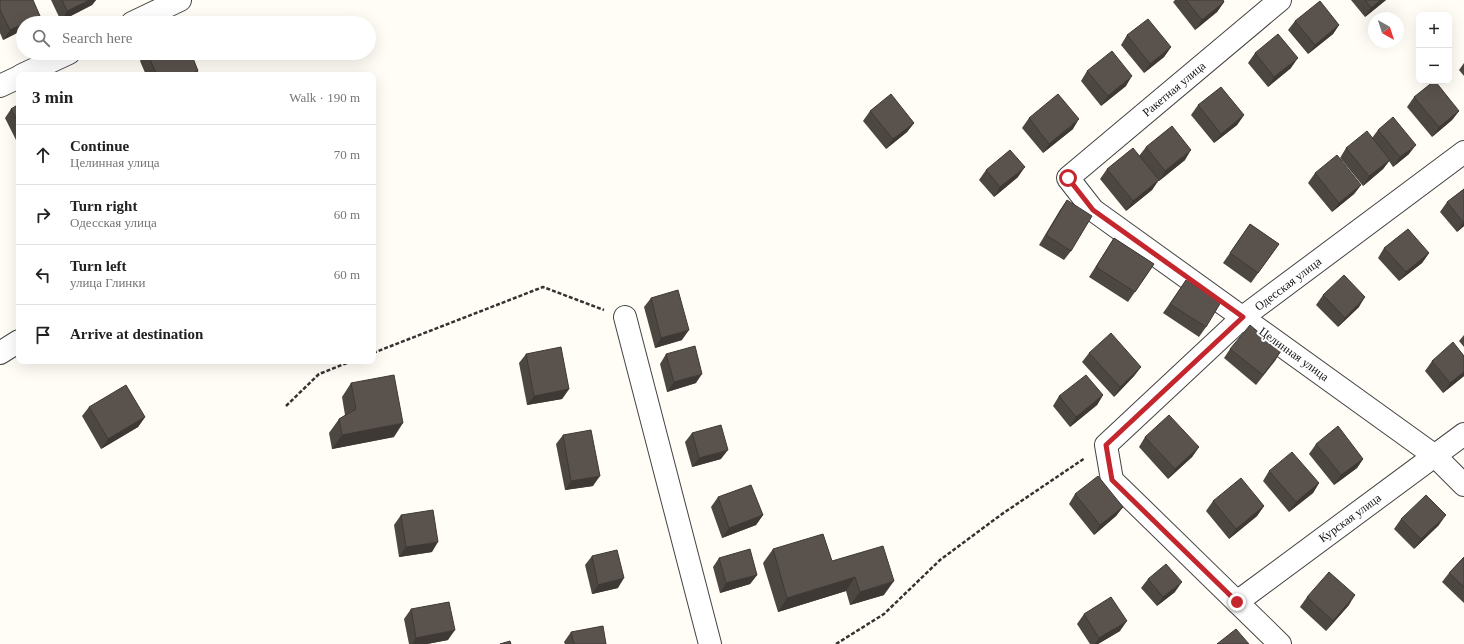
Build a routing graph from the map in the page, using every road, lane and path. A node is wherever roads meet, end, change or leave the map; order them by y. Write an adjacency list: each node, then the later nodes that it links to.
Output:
1 (180, 0): 3 (street)
2 (1280, 0): 9 (street, Ракетная улица)
3 (147, 16)
4 (54, 60): 5 (street)
5 (28, 72)
6 (16, 78): 7 (street)
7 (0, 86)
8 (1464, 152): 11 (street, Одесская улица)
9 (1068, 178): 11 (street, Целинная улица)
10 (625, 317): 13 (path); 22 (street)
11 (1243, 317): 18 (street, Одесская улица); 19 (street, Целинная улица)
12 (16, 344): 14 (street)
13 (376, 352)
14 (0, 353)
15 (344, 364): 16 (path)
16 (286, 406)
17 (1464, 434): 19 (street, Курская улица)
18 (1106, 445): 21 (street); 23 (path)
19 (1435, 456): 20 (street, Целинная улица); 21 (street, Курская улица)
20 (1464, 485)
21 (1237, 602): 24 (street)
22 (710, 644)
23 (836, 644)
24 (1280, 644)

